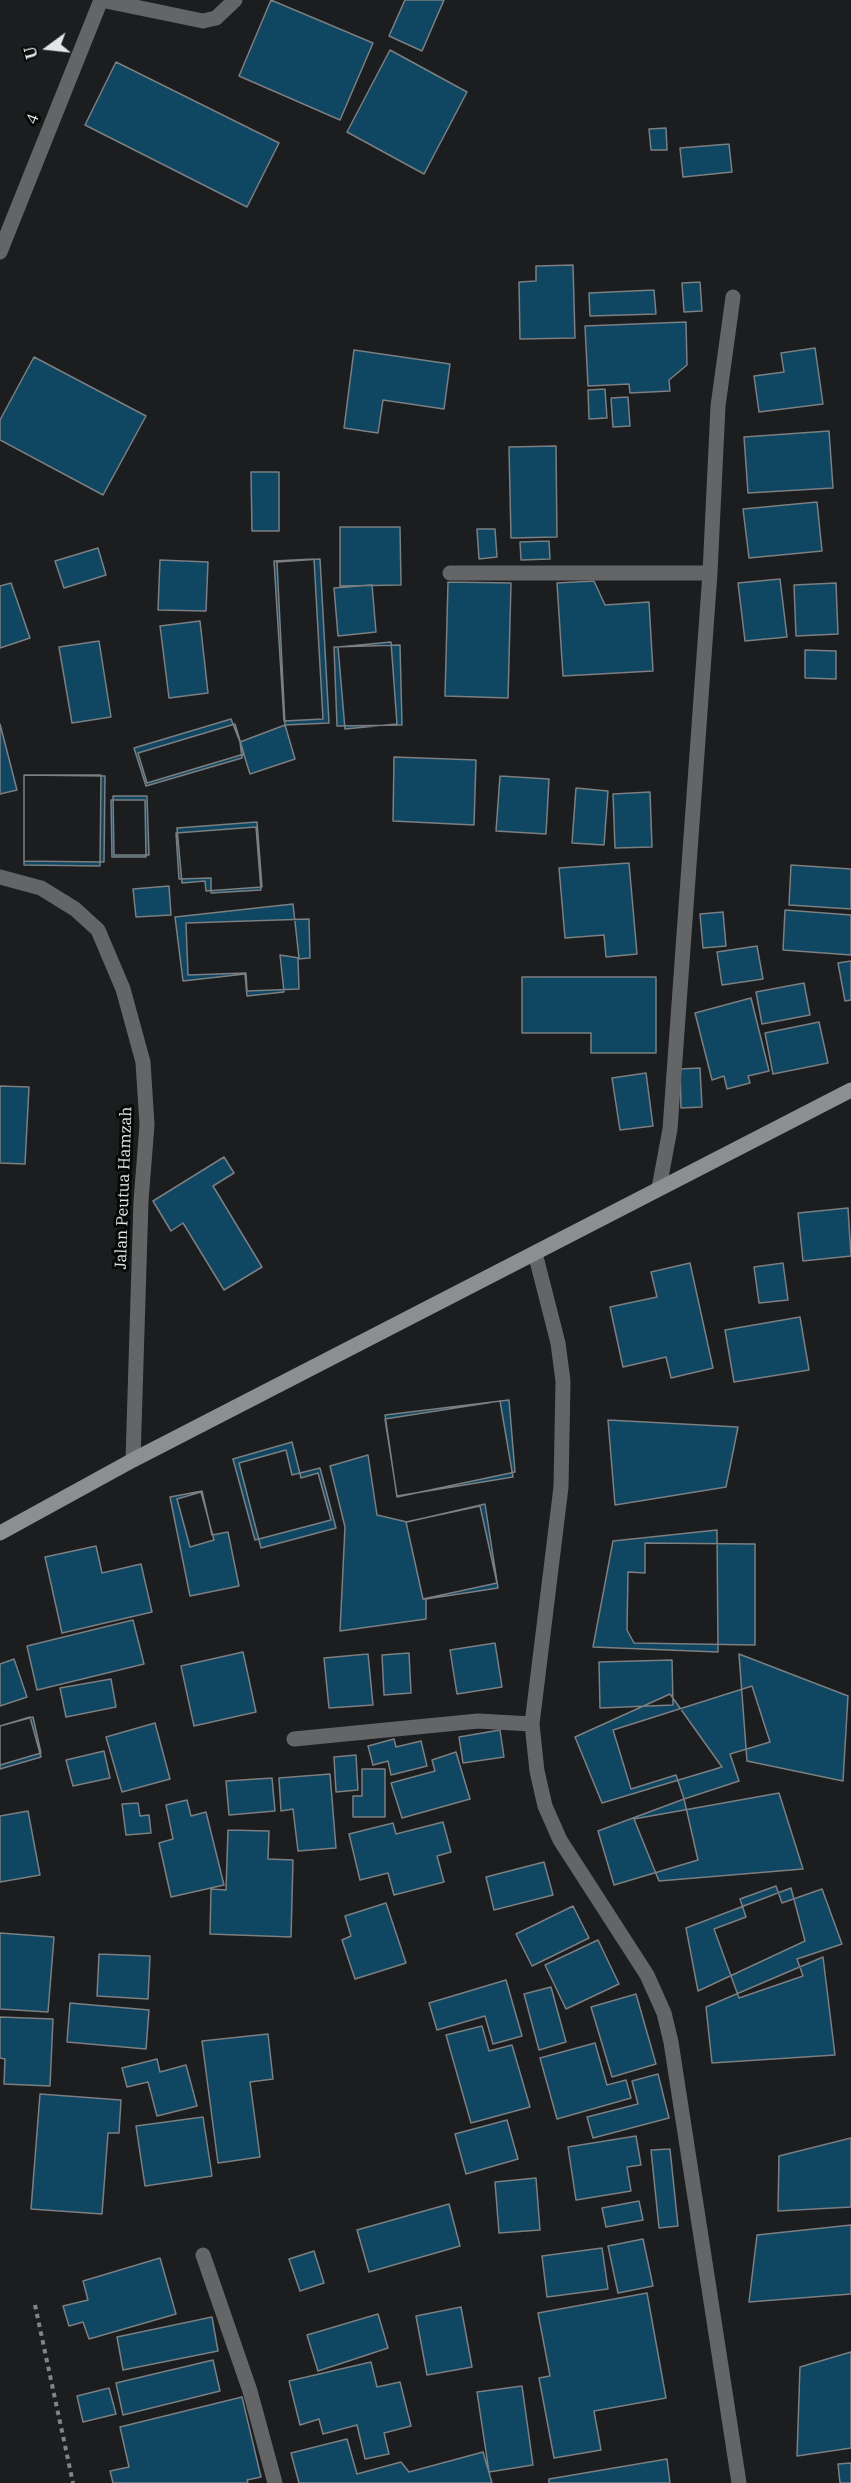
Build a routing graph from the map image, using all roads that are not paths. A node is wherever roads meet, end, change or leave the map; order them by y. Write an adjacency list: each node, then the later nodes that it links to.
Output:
1 (101, 0): 2 (street); 3 (street, 4)
2 (235, 0)
3 (0, 252)
4 (733, 297): 6 (street)
5 (450, 573): 6 (street)
6 (710, 573): 9 (street)
7 (0, 877): 11 (street, Jalan Peutua Hamzah)
8 (851, 1090): 9 (main road)
9 (659, 1188): 10 (main road)
10 (535, 1253): 11 (main road); 13 (street)
11 (133, 1460): 12 (main road)
12 (0, 1533)
13 (532, 1724): 14 (street); 17 (street)
14 (294, 1739)
15 (203, 2255): 16 (street)
16 (275, 2483)
17 (739, 2483)

